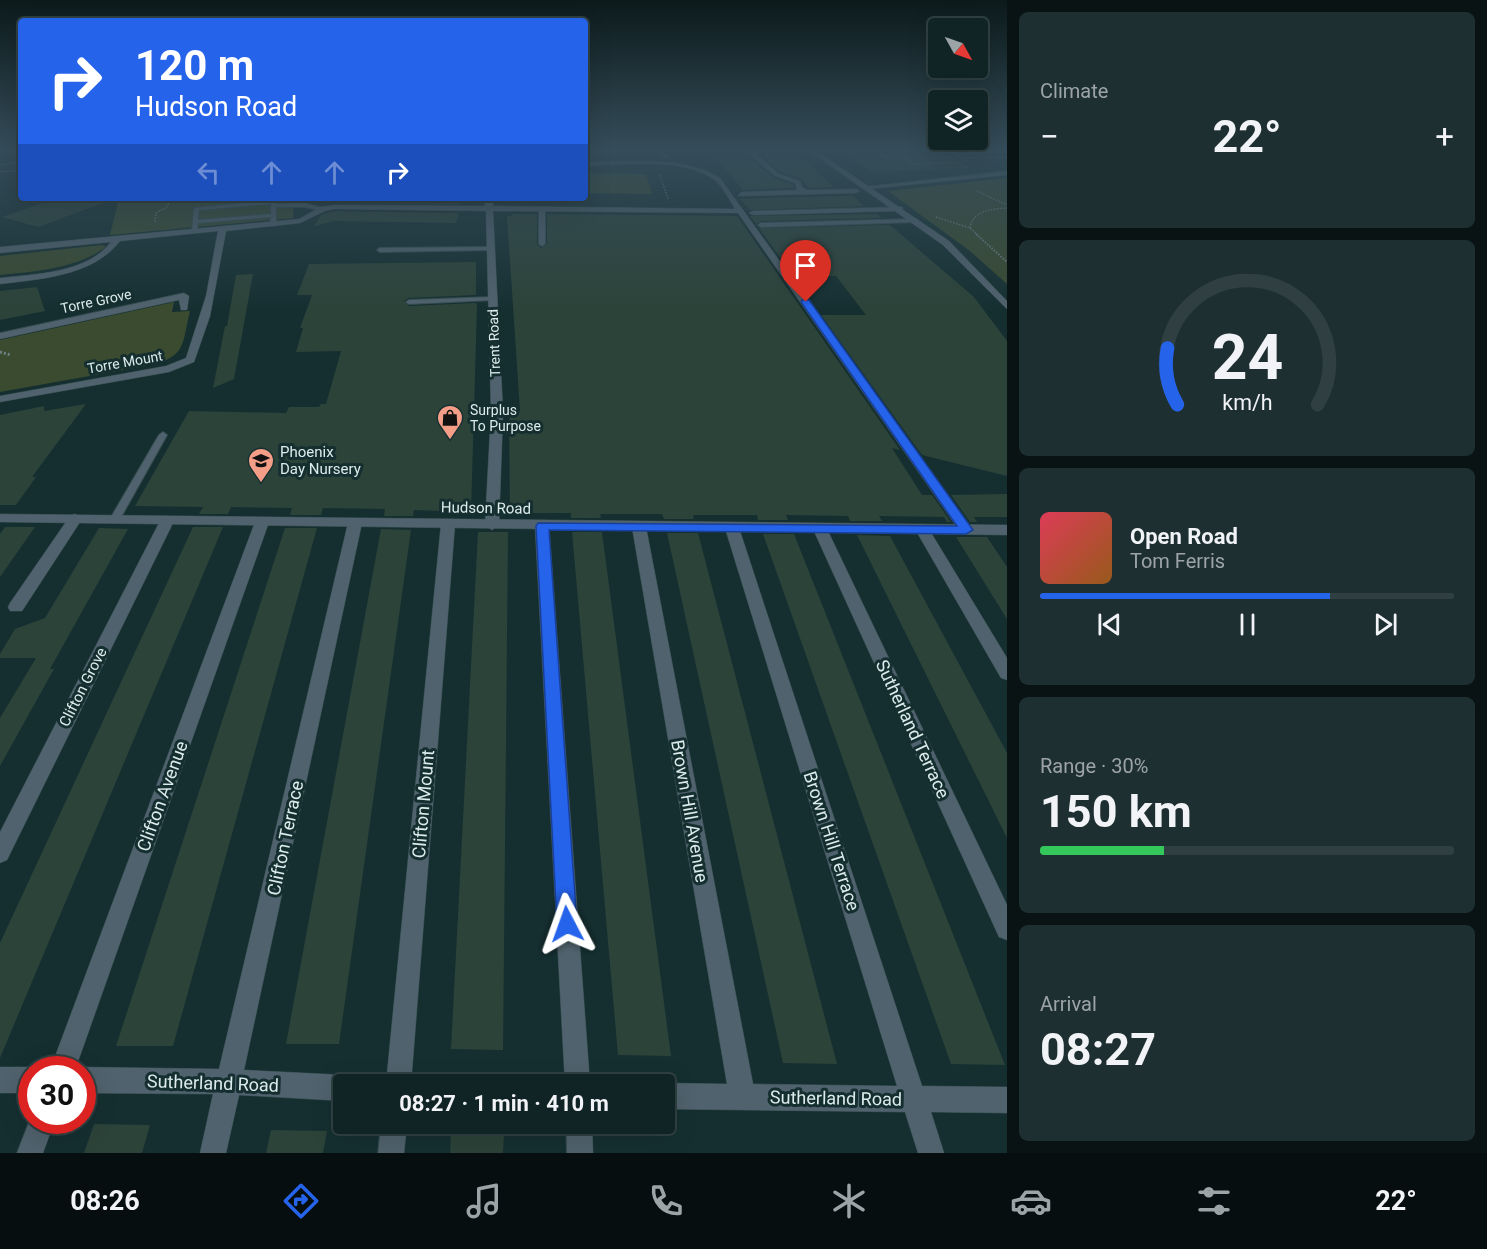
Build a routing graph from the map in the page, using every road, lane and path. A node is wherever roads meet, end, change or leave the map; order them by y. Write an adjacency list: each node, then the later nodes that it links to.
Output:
1 (489, 203): 26 (street, Trent Road)
2 (169, 204): 23 (path)
3 (254, 204): 20 (lane)
4 (458, 204): 11 (street)
5 (495, 204): 13 (street)
6 (669, 204): 14 (path)
7 (739, 204): 15 (street)
8 (892, 204): 12 (street)
9 (274, 206): 11 (lane); 17 (lane)
10 (1007, 206): 21 (path)
11 (321, 208): 17 (street)
12 (899, 209): 15 (street); 18 (street)
13 (542, 210): 14 (street); 25 (lane)
14 (672, 211): 15 (street)
15 (746, 212): 53 (street)
16 (928, 215): 21 (path)
17 (273, 219): 20 (lane); 22 (street)
18 (916, 221): 19 (lane); 33 (street)
19 (761, 225)
20 (195, 227): 22 (street); 23 (street)
21 (970, 228): 29 (path)
22 (222, 229): 38 (street, Torre Mount)
23 (154, 235): 24 (street)
24 (118, 238): 27 (street); 30 (street)
25 (542, 244)
26 (490, 249): 28 (lane); 31 (street, Trent Road)
27 (0, 250)
28 (380, 250)
29 (1007, 262)
30 (0, 281)
31 (492, 299): 32 (lane); 47 (street, Trent Road)
32 (409, 302)
33 (1007, 306)
34 (184, 308): 35 (street, Torre Grove)
35 (0, 336)
36 (0, 352): 37 (path)
37 (11, 355)
38 (0, 399)
39 (163, 435): 42 (lane)
40 (0, 518): 41 (street, Hudson Road)
41 (75, 519): 42 (street, Hudson Road); 55 (street)
42 (115, 519): 43 (street, Hudson Road)
43 (167, 521): 44 (street, Hudson Road); 57 (street, Clifton Grove)
44 (262, 522): 45 (street, Hudson Road); 59 (street, Clifton Avenue)
45 (355, 523): 46 (street, Hudson Road); 65 (street, Clifton Terrace)
46 (448, 524): 47 (street, Hudson Road); 60 (street, Clifton Mount)
47 (492, 525): 48 (street, Hudson Road)
48 (542, 526): 49 (street, Hudson Road); 61 (street)
49 (639, 527): 50 (street, Hudson Road); 68 (street, Brown Hill Avenue)
50 (732, 528): 51 (street, Hudson Road); 69 (street, Brown Hill Terrace)
51 (820, 529): 52 (street, Hudson Road); 58 (street, Sutherland Terrace)
52 (922, 530): 53 (street, Hudson Road); 56 (street)
53 (966, 530): 54 (street, Hudson Road)
54 (1007, 530)
55 (16, 608)
56 (1007, 673)
57 (0, 853)
58 (1007, 929)
59 (67, 1056)
60 (400, 1074)
61 (577, 1074)
62 (0, 1080): 63 (street)
63 (18, 1080)
64 (96, 1080): 65 (street, Sutherland Road)
65 (231, 1083): 66 (street, Sutherland Road); 75 (street, Clifton Terrace)
66 (333, 1088)
67 (675, 1096): 68 (street, Sutherland Road)
68 (742, 1096): 69 (street, Sutherland Road)
69 (915, 1100): 70 (street, Sutherland Road); 78 (street, Brown Hill Terrace)
70 (1007, 1100)
71 (37, 1134): 74 (street)
72 (393, 1134): 76 (street)
73 (579, 1134): 77 (street)
74 (30, 1153)
75 (213, 1153)
76 (391, 1153)
77 (580, 1153)
78 (931, 1153)

